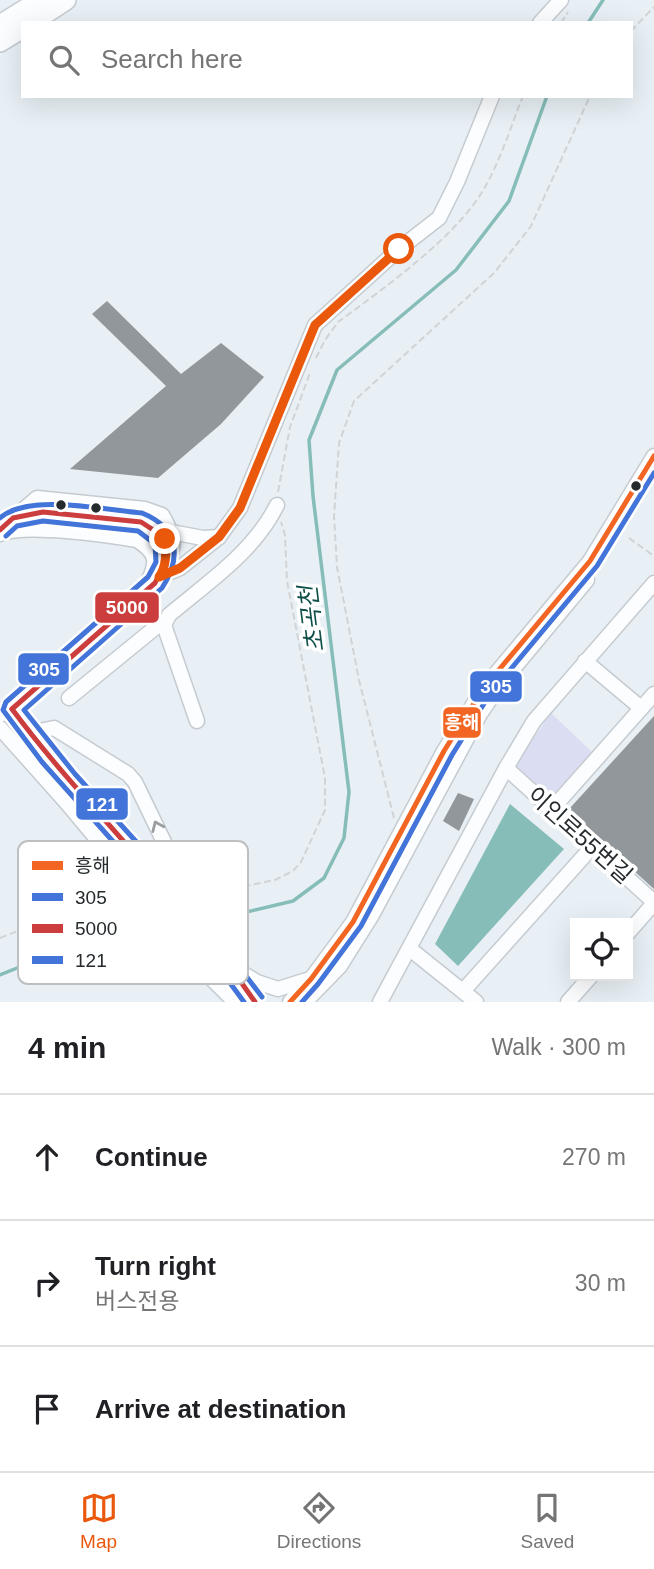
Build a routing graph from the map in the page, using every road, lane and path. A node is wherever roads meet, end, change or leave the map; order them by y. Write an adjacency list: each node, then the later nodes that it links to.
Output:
1 (40, 0): 7 (highway)
2 (66, 0): 5 (highway)
3 (561, 0): 6 (street)
4 (654, 7): 9 (path)
5 (34, 21)
6 (542, 21)
7 (0, 25)
8 (21, 29): 10 (highway)
9 (633, 29)
10 (0, 42)
11 (491, 98): 20 (street)
12 (522, 98): 16 (path)
13 (589, 98): 37 (path)
14 (654, 456): 37 (street)
15 (654, 469): 52 (street)
16 (277, 505): 26 (street); 42 (path)
17 (13, 518): 18 (street); 19 (street); 23 (street)
18 (0, 532): 25 (street)
19 (171, 532): 20 (street); 23 (street)
20 (219, 537): 23 (street)
21 (629, 538): 22 (path)
22 (654, 556)
23 (161, 575): 25 (street)
24 (654, 583): 27 (street)
25 (143, 593): 31 (street)
26 (164, 625): 29 (street); 32 (street)
27 (585, 661): 30 (street); 35 (street)
28 (654, 694): 30 (street)
29 (69, 698)
30 (641, 708): 36 (street)
31 (6, 712): 34 (street)
32 (197, 721)
33 (0, 728): 38 (street)
34 (29, 733): 39 (street); 40 (street, one-way to 34)
35 (506, 768): 36 (street, 이인로55번길); 47 (street)
36 (552, 809): 41 (street, 이인로55번길)
37 (400, 838): 52 (street)
38 (96, 841)
39 (124, 841)
40 (164, 841)
41 (593, 846): 43 (street, 이인로55번길); 53 (street)
42 (248, 885)
43 (654, 903): 44 (street)
44 (633, 927)
45 (18, 931): 46 (path)
46 (0, 938)
47 (410, 948): 53 (street); 58 (street)
48 (248, 976): 52 (street)
49 (587, 981): 60 (street)
50 (216, 984): 54 (street, bridge)
51 (243, 984): 55 (street)
52 (315, 984): 56 (street); 57 (street)
53 (463, 991): 59 (street)
54 (232, 1001)
55 (255, 1002)
56 (290, 1002)
57 (307, 1002)
58 (380, 1002)
59 (476, 1002)
60 (568, 1002)

